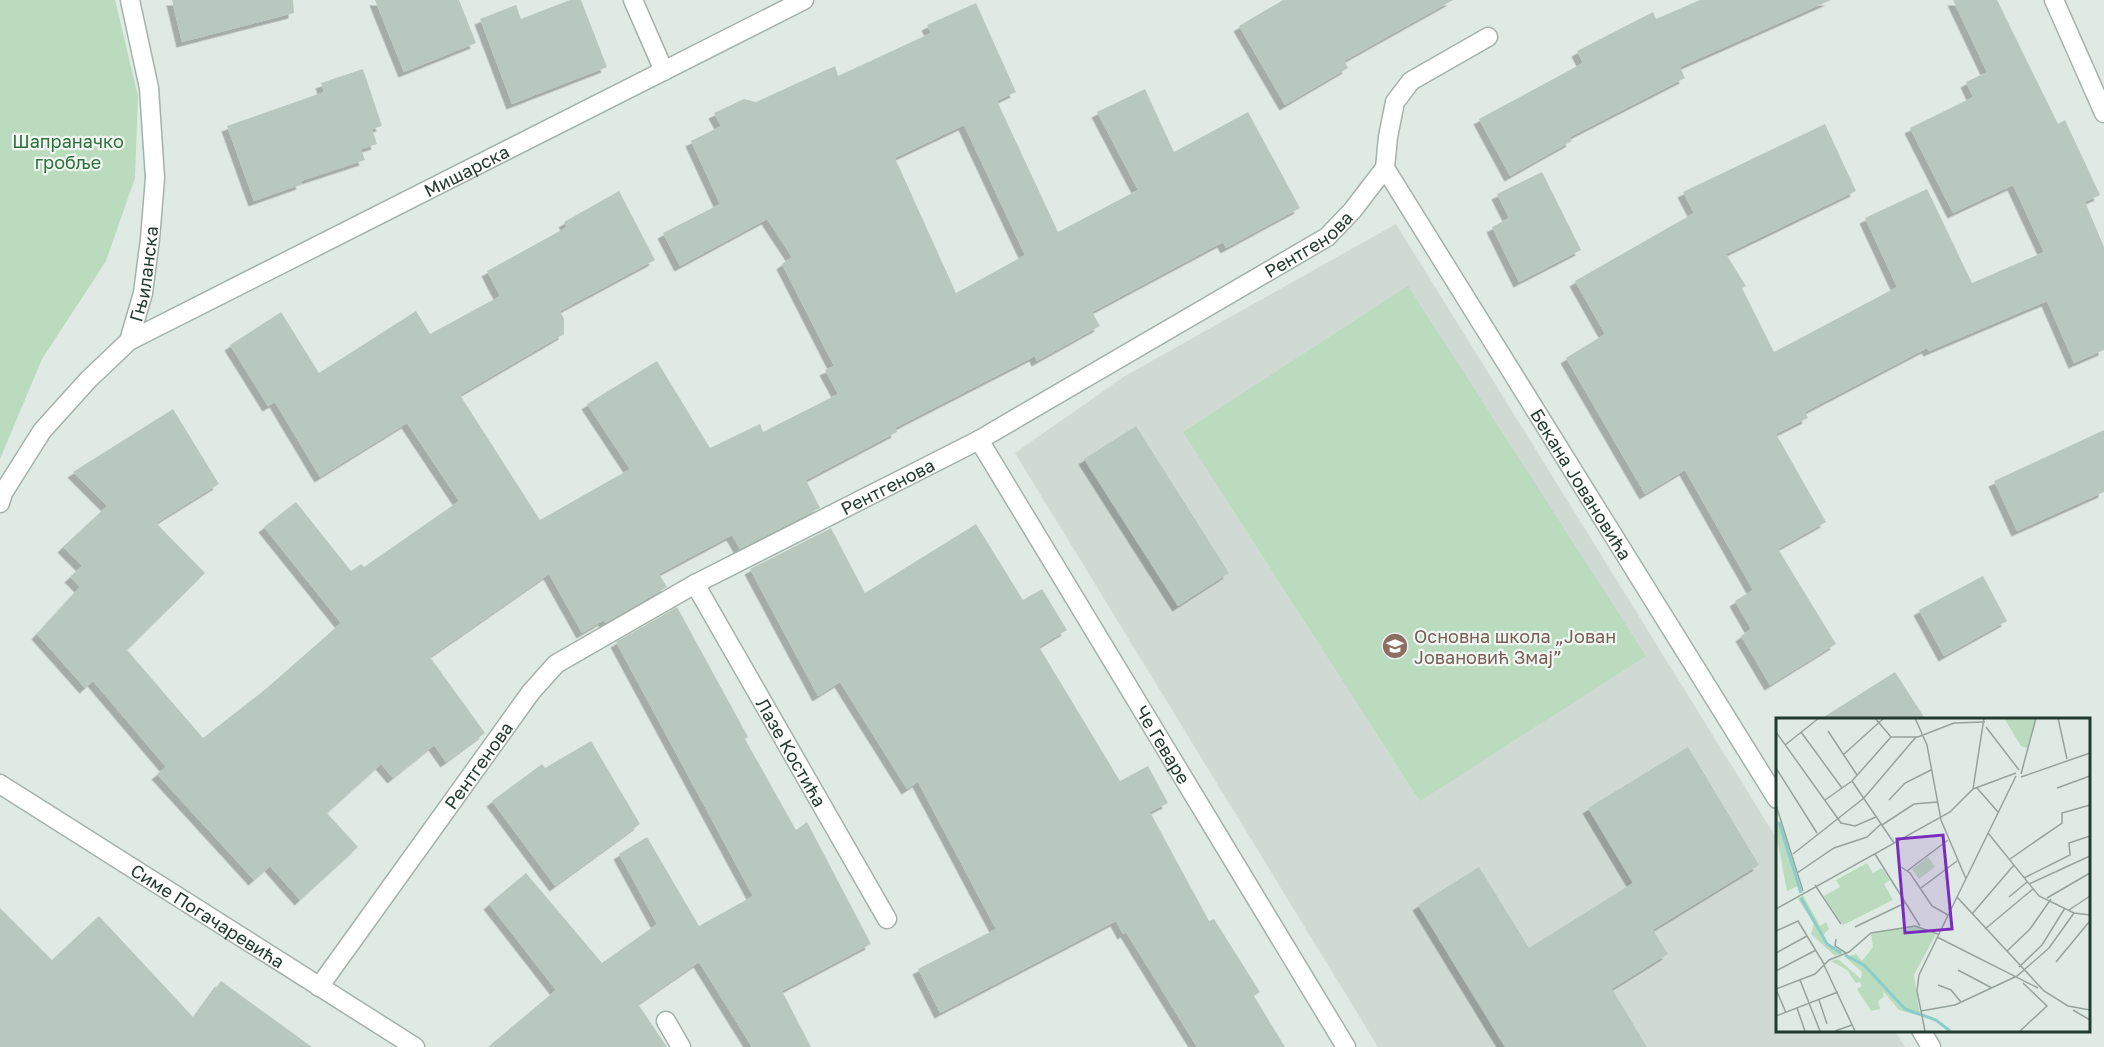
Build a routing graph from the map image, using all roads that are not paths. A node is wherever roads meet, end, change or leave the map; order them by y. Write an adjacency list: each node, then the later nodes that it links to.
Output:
1 (130, 0): 9 (street, Гњиланска)
2 (633, 0): 6 (street)
3 (804, 0): 6 (street, Мишарска)
4 (2054, 0): 7 (street)
5 (1488, 37): 8 (street)
6 (664, 71): 9 (street, Мишарска)
7 (2104, 113)
8 (1385, 168): 10 (street, Рентгенова); 14 (street, Бекана Јовановића)
9 (129, 341): 11 (street, Гњиланска)
10 (979, 440): 12 (street, Рентгенова); 21 (street, Че Геваре)
11 (0, 503)
12 (695, 584): 15 (street, Лазе Костића); 16 (street, Рентгенова)
13 (0, 784): 16 (street, Симе Погачаревића)
14 (1776, 797)
15 (887, 919)
16 (319, 987): 19 (street, Симе Погачаревића)
17 (666, 1021): 20 (street)
18 (1922, 1032): 22 (street)
19 (415, 1047)
20 (681, 1047)
21 (1346, 1047)
22 (1931, 1047)

